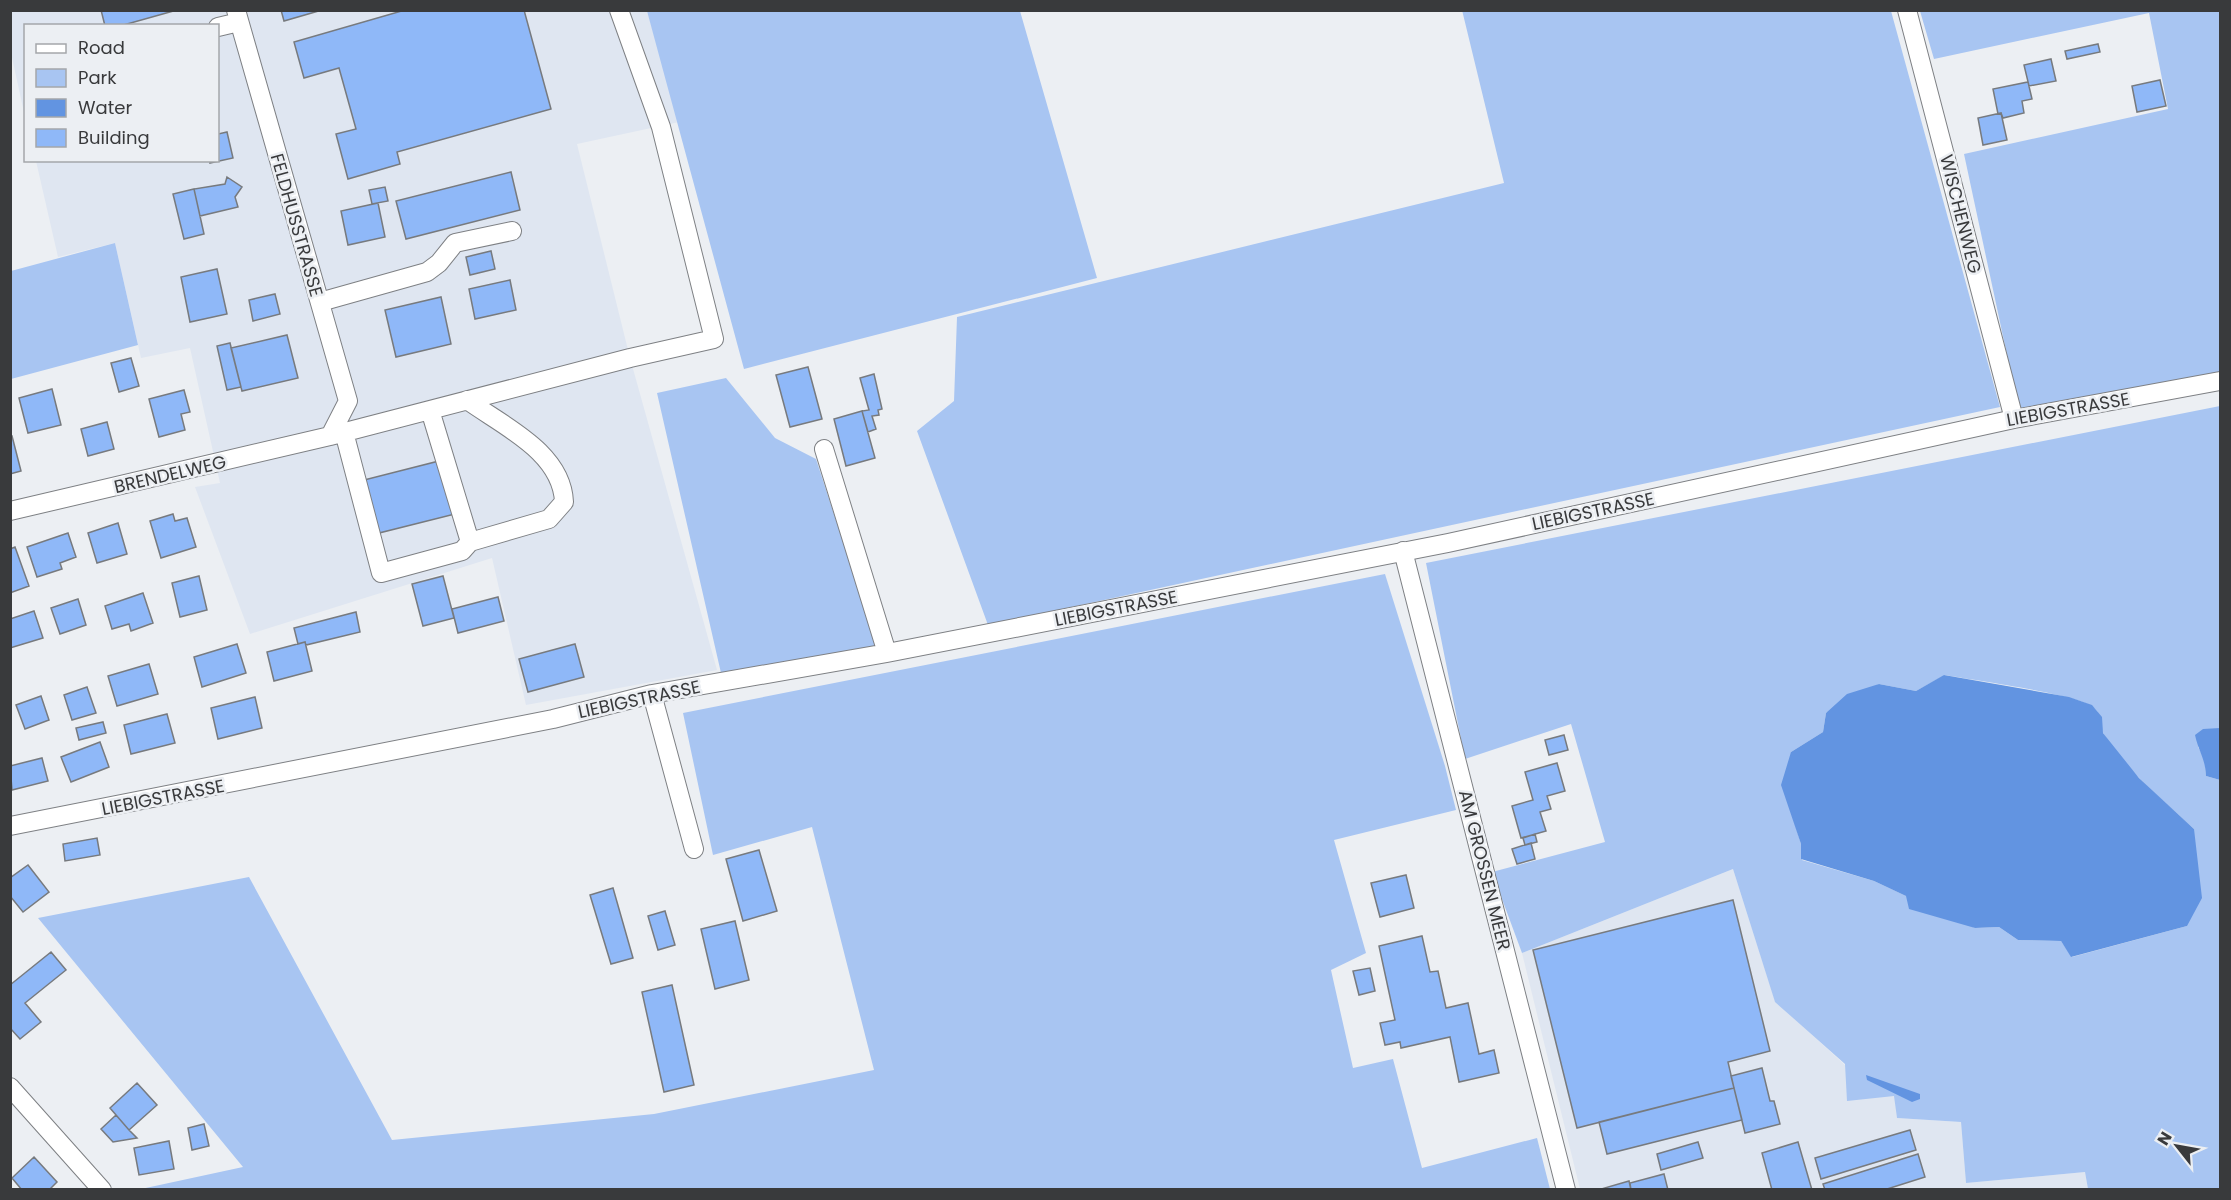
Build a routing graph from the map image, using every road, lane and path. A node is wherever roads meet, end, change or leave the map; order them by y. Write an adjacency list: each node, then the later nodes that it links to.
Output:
1 (618, 10): 8 (street, BRENDELWEG)
2 (1907, 10): 10 (street, WISCHENWEG)
3 (238, 16): 4 (street); 6 (street, FELDHUSSTRASSE)
4 (219, 26)
5 (512, 231): 6 (street)
6 (320, 302): 11 (street, FELDHUSSTRASSE)
7 (2220, 381): 10 (street, LIEBIGSTRASSE)
8 (467, 400): 9 (street, BRENDELWEG); 14 (street)
9 (430, 410): 11 (street, BRENDELWEG); 14 (street)
10 (2014, 419): 15 (street, LIEBIGSTRASSE)
11 (337, 434): 13 (street, BRENDELWEG); 14 (street)
12 (824, 449): 16 (street)
13 (10, 511)
14 (470, 542)
15 (1403, 551): 16 (street, LIEBIGSTRASSE); 22 (street, AM GROSSEN MEER)
16 (886, 653): 17 (street, LIEBIGSTRASSE)
17 (652, 694): 18 (street, LIEBIGSTRASSE); 19 (street)
18 (10, 826)
19 (694, 849)
20 (10, 1087): 21 (street)
21 (102, 1190)
22 (1566, 1190)

